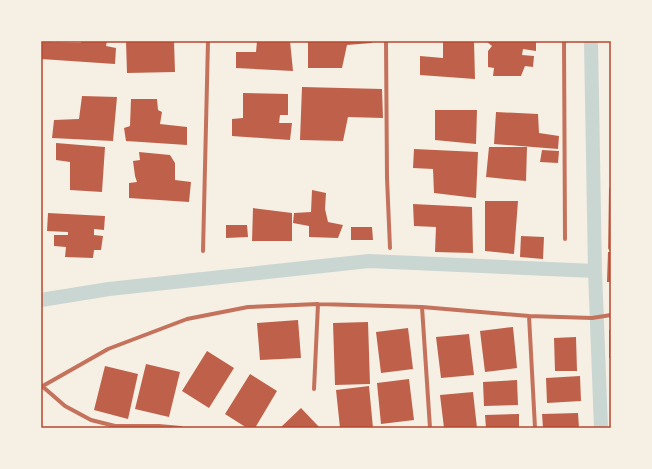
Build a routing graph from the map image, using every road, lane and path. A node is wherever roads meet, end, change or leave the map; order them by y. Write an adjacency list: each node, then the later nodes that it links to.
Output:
1 (208, 41): 8 (street)
2 (386, 41): 6 (street)
3 (564, 41): 5 (street)
4 (611, 189): 7 (street)
5 (565, 240)
6 (390, 248)
7 (610, 248)
8 (203, 251)
9 (318, 304): 10 (street); 13 (street); 14 (street)
10 (422, 307): 12 (street); 16 (street)
11 (611, 315): 12 (street)
12 (529, 316): 17 (street)
13 (41, 387): 15 (street)
14 (314, 389)
15 (181, 428)
16 (430, 428)
17 (535, 428)

